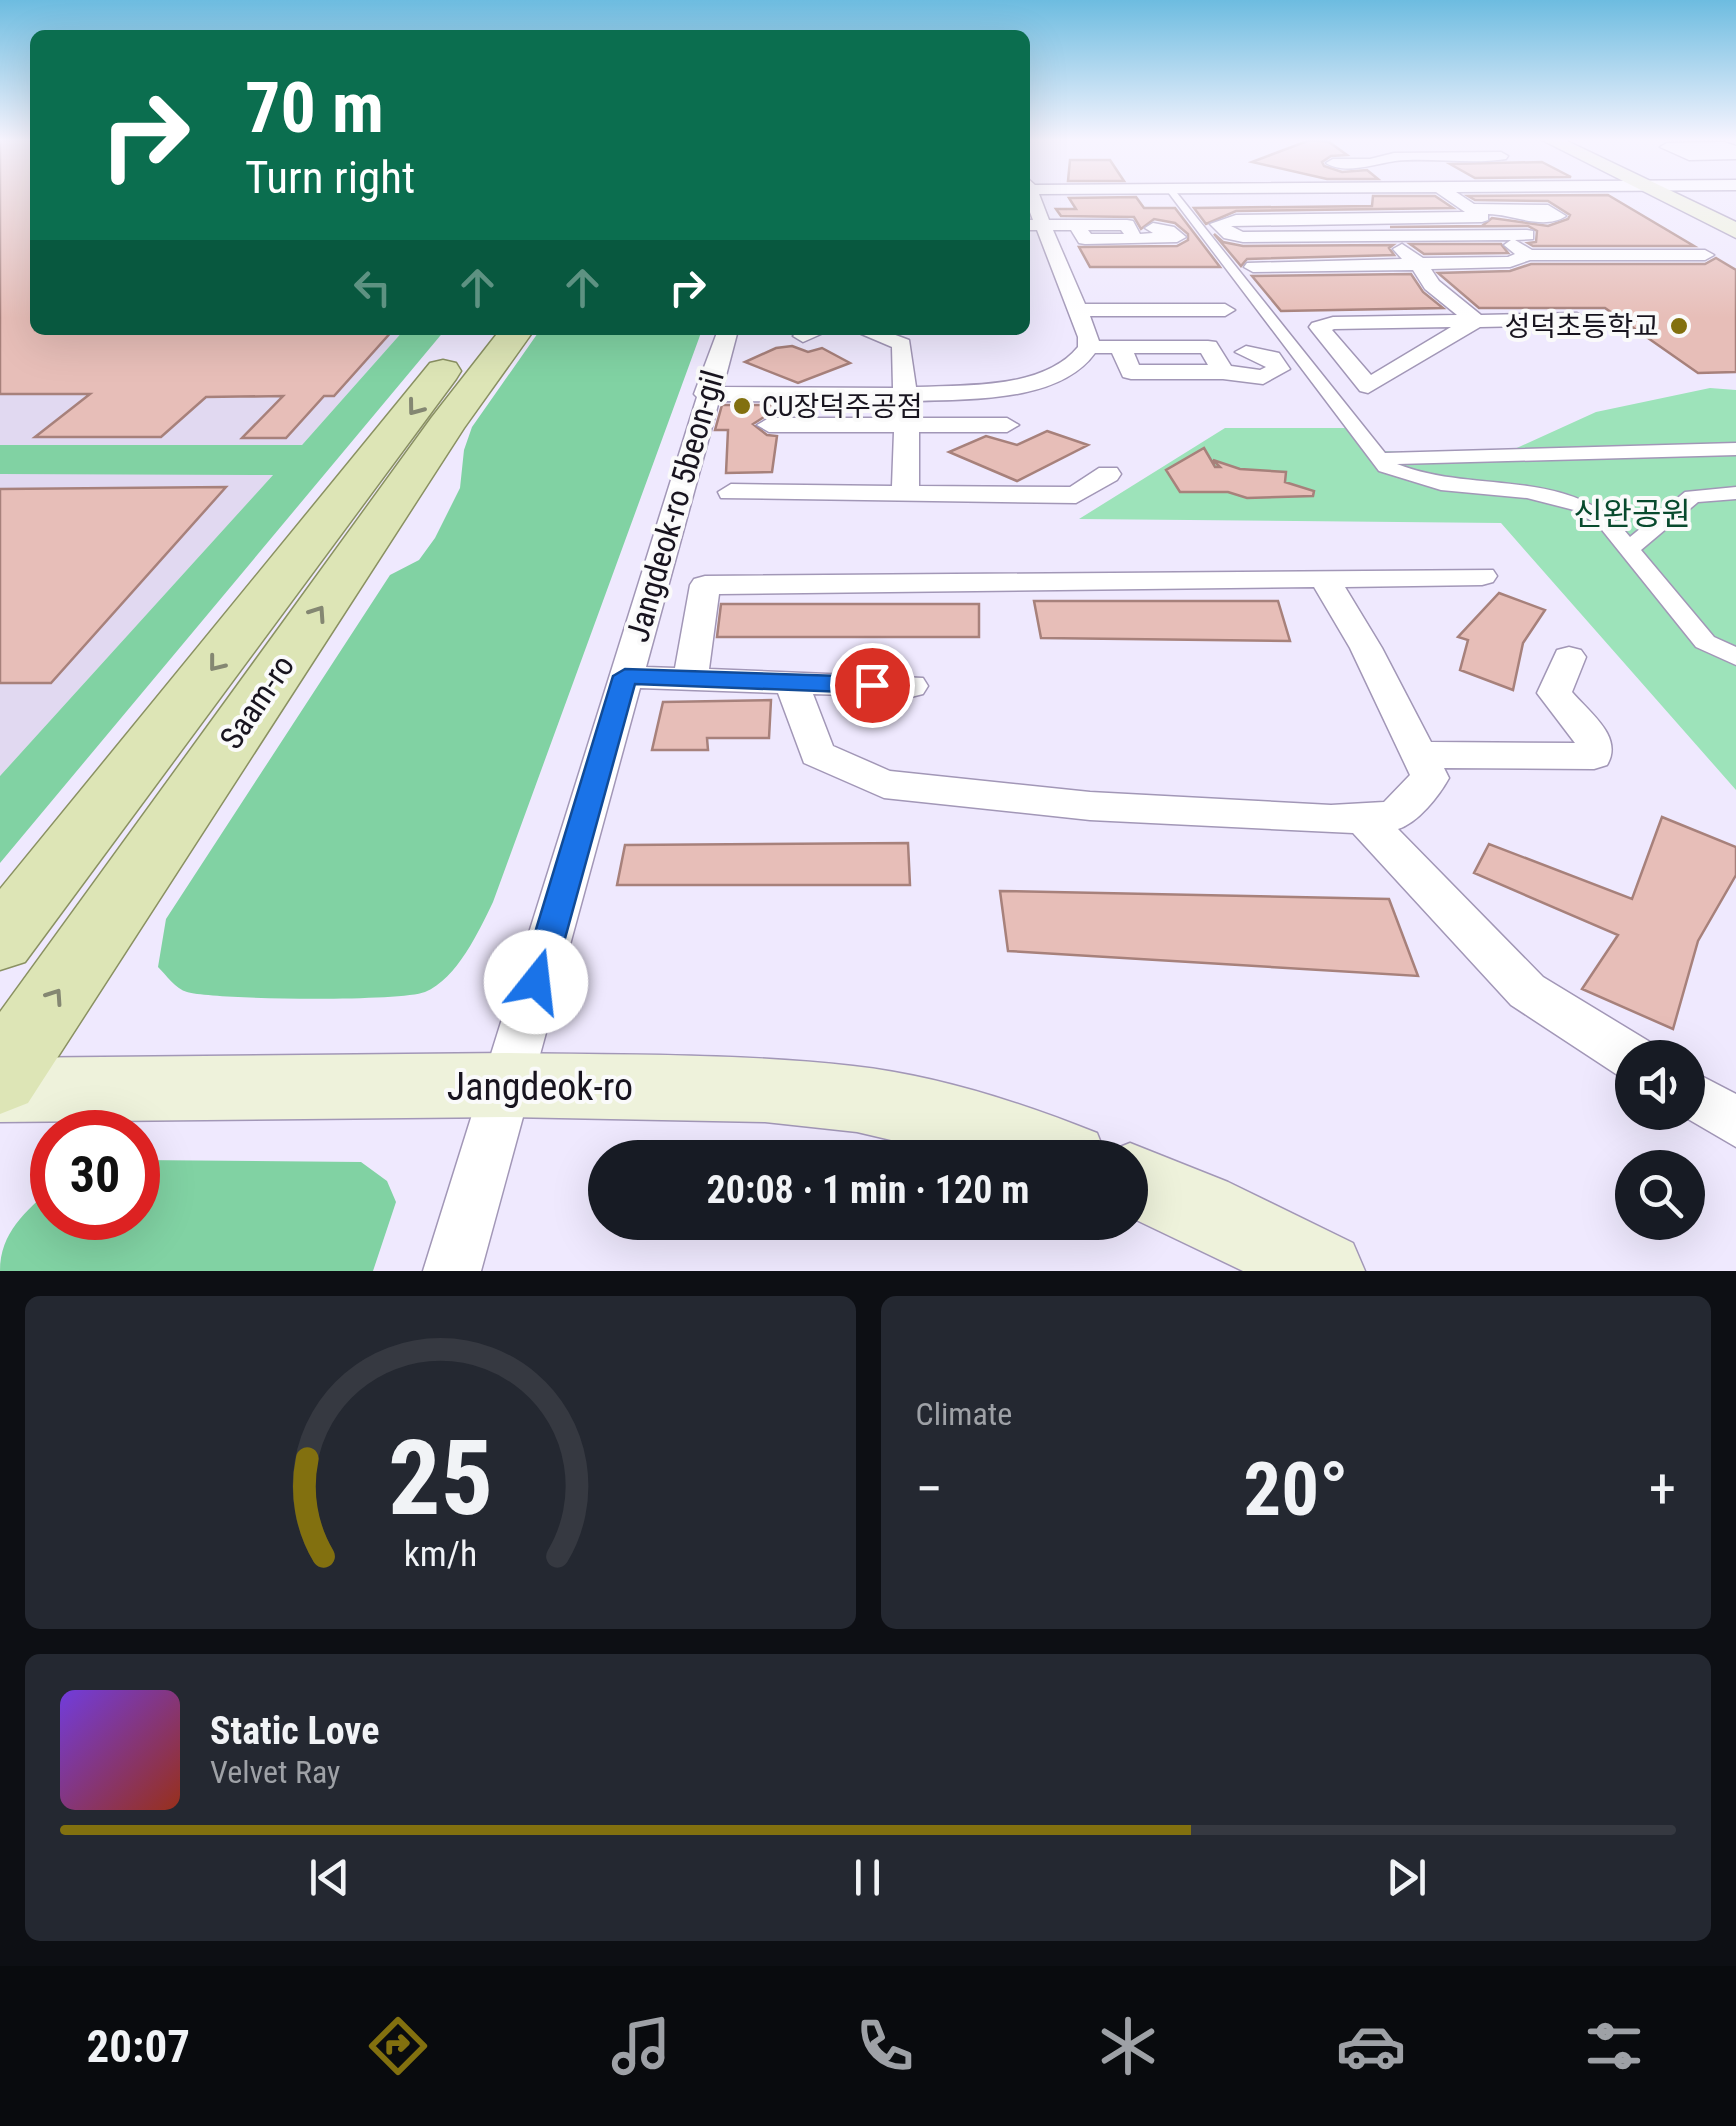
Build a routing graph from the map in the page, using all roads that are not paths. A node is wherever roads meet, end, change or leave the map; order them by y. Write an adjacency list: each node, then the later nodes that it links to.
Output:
1 (1031, 199): 19 (street)
2 (1036, 199): 12 (street)
3 (1097, 199): 7 (street)
4 (1176, 199): 35 (street)
5 (1462, 199): 9 (street)
6 (1673, 199): 13 (main road)
7 (1124, 201)
8 (1509, 210): 9 (street)
9 (1478, 214): 10 (street); 11 (street); 15 (street)
10 (1380, 217): 14 (street); 14 (street)
11 (1430, 226)
12 (1153, 228)
13 (1736, 231)
14 (1388, 236): 15 (street); 17 (street)
15 (1533, 242): 16 (street); 17 (street)
16 (1706, 255)
17 (1418, 264): 18 (street); 22 (street)
18 (1252, 267)
19 (1076, 310): 20 (street); 27 (street)
20 (1224, 310)
21 (1577, 319): 22 (street)
22 (1476, 321): 22 (street)
23 (470, 335): 51 (main road, Saam-ro, one-way to 51)
24 (514, 335): 53 (main road, Saam-ro, one-way to 24)
25 (726, 335): 30 (street, Jangdeok-ro 5beon-gil)
26 (876, 335): 29 (street)
27 (1089, 347): 28 (street); 29 (street)
28 (1246, 352)
29 (904, 392): 30 (street); 32 (street)
30 (706, 394): 45 (street, Jangdeok-ro 5beon-gil)
31 (769, 425): 32 (street)
32 (907, 425): 33 (street); 39 (street)
33 (1007, 425)
34 (1736, 449): 35 (street)
35 (1380, 459): 40 (street)
36 (1108, 474): 39 (street)
37 (731, 492): 39 (street)
38 (1736, 492): 40 (street)
39 (905, 494)
40 (1629, 550): 44 (street)
41 (1482, 576): 42 (street)
42 (1324, 578): 46 (street); 49 (street)
43 (1569, 657): 49 (street)
44 (1736, 657)
45 (625, 676): 46 (street); 54 (street, Jangdeok-ro 5beon-gil)
46 (690, 680): 47 (street)
47 (792, 683): 48 (street); 50 (street)
48 (911, 686)
49 (1418, 755): 50 (street)
50 (1362, 818): 52 (street)
51 (0, 941)
52 (1615, 1047)
53 (0, 1077)
54 (507, 1085): 55 (main road, Jangdeok-ro); 58 (main road, Jangdeok-ro); 60 (street, Jangdeok-ro 5beon-gil)
55 (0, 1090)
56 (1705, 1103): 57 (street)
57 (1736, 1122)
58 (1017, 1140)
59 (1148, 1187): 61 (main road)
60 (452, 1271)
61 (1325, 1271)

